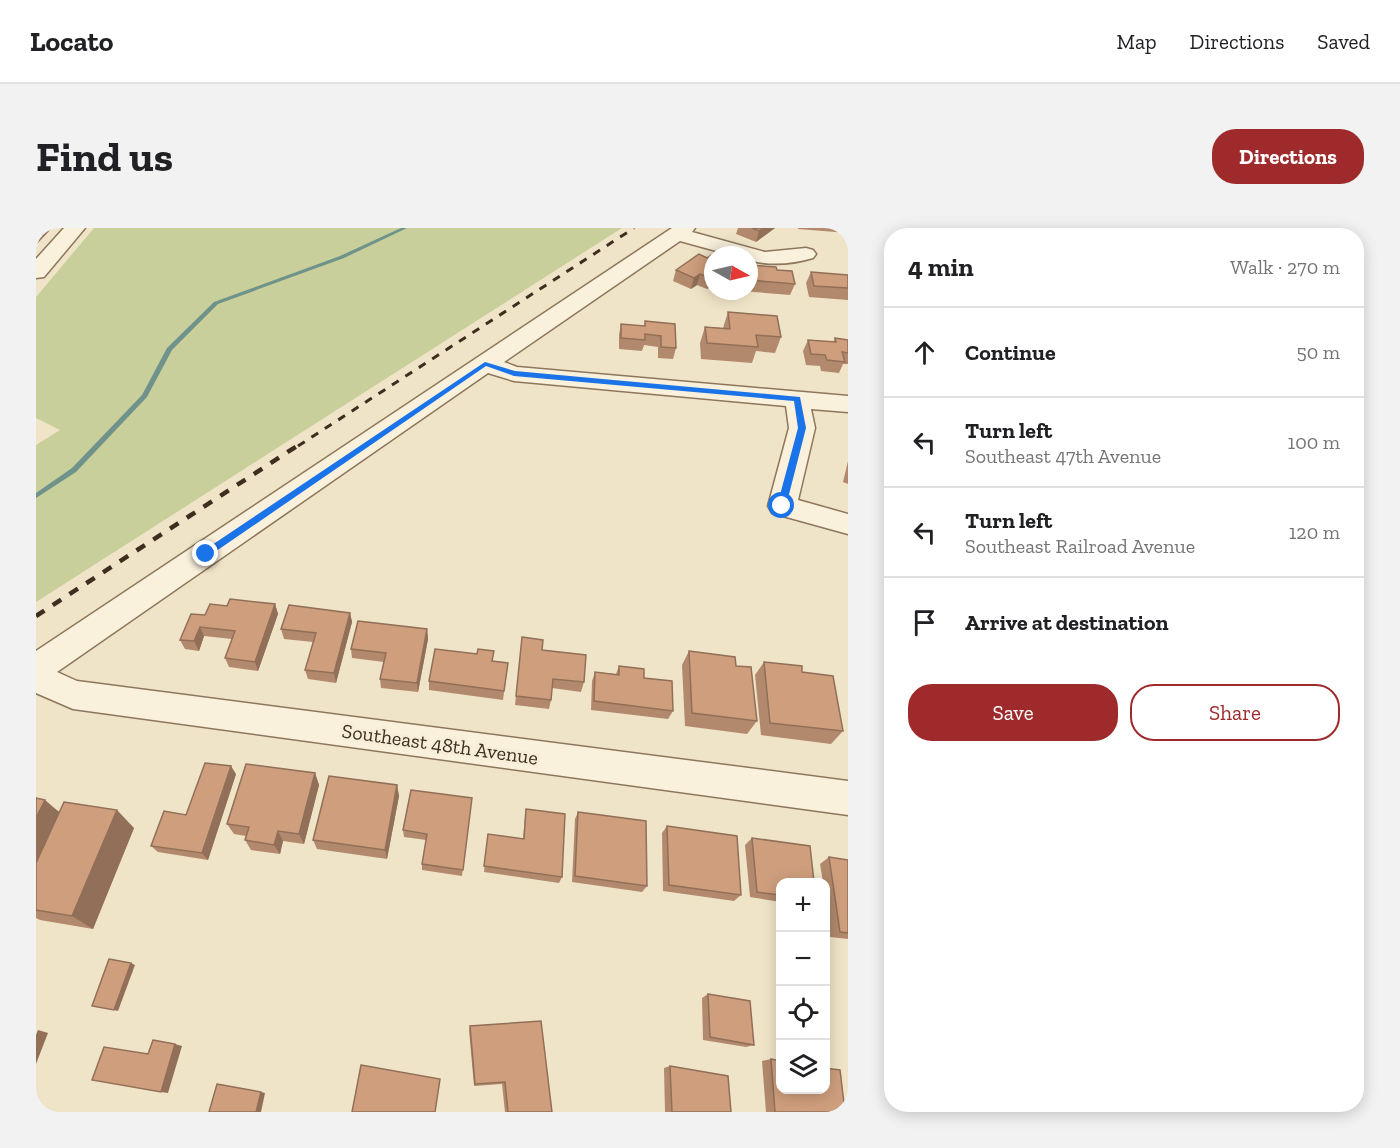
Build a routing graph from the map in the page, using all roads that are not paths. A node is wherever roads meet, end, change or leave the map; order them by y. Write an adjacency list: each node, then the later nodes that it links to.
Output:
1 (75, 228): 4 (street)
2 (681, 231): 3 (street); 5 (street)
3 (806, 254)
4 (36, 272)
5 (485, 364): 6 (street); 9 (street)
6 (797, 399): 7 (street); 8 (street)
7 (848, 404)
8 (848, 524)
9 (36, 669)
10 (36, 678): 11 (street, Southeast 48th Avenue)
11 (848, 798)

